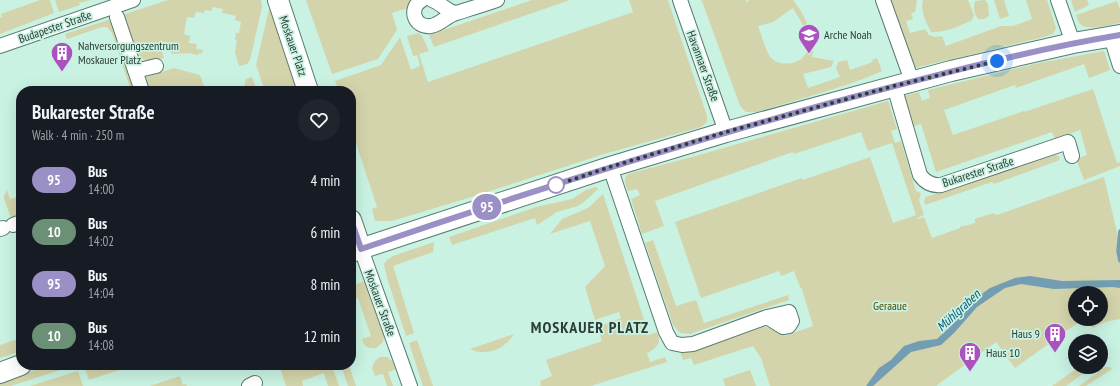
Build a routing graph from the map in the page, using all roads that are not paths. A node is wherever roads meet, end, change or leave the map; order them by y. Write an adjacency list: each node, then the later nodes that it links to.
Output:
1 (134, 0): 13 (street, Budapester Straße)
2 (278, 0): 19 (street, Moskauer Platz)
3 (422, 0): 9 (street)
4 (432, 0): 9 (street)
5 (497, 0): 9 (street)
6 (680, 0): 20 (street, Havannaer Straße)
7 (884, 0): 17 (street)
8 (1058, 0): 12 (street)
9 (455, 13)
10 (117, 17): 16 (street)
11 (1116, 36): 12 (street); 15 (street)
12 (1073, 44): 17 (street)
13 (0, 46)
14 (156, 66): 16 (street)
15 (1120, 66)
16 (135, 71): 18 (street)
17 (903, 84): 20 (street); 21 (street, Bukarester Straße)
18 (140, 86)
19 (306, 86)
20 (726, 132): 22 (street)
21 (1072, 156)
22 (610, 167): 23 (street); 24 (street)
23 (356, 251): 27 (street, Moskauer Straße)
24 (768, 317)
25 (16, 367): 26 (street)
26 (0, 373)
27 (410, 386)

